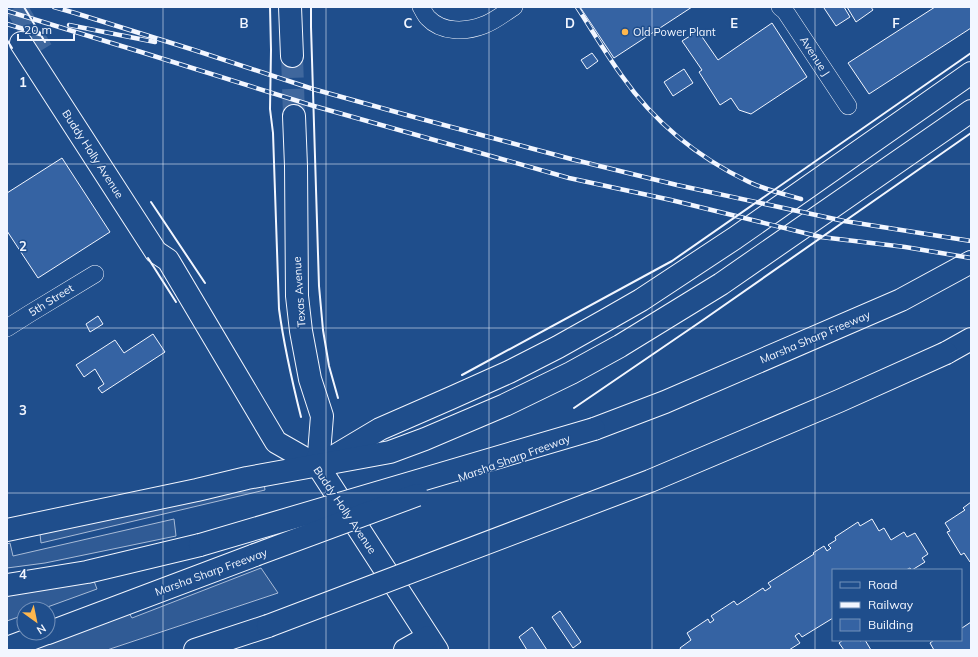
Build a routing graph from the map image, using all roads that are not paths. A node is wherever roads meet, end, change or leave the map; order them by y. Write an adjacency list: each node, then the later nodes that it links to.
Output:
1 (290, 7): 7 (main road)
2 (421, 7): 3 (street)
3 (514, 7)
4 (780, 7): 9 (street, Avenue J)
5 (21, 44): 12 (main road, Buddy Holly Avenue)
6 (42, 50): 12 (main road, Buddy Holly Avenue)
7 (292, 56)
8 (971, 73): 20 (main road)
9 (848, 106)
10 (971, 111): 20 (main road)
11 (294, 116): 20 (main road, Texas Avenue)
12 (168, 260): 20 (main road, Buddy Holly Avenue)
13 (971, 262): 19 (main road, Marsha Sharp Freeway)
14 (95, 274): 15 (street, 5th Street)
15 (7, 328)
16 (971, 339): 18 (main road)
17 (971, 344): 18 (main road)
18 (946, 354): 23 (main road, bridge)
19 (594, 429): 22 (main road, bridge); 24 (main road, Marsha Sharp Freeway, bridge)
20 (318, 466): 21 (main road); 26 (main road, Buddy Holly Avenue)
21 (7, 530)
22 (7, 585)
23 (268, 626): 28 (main road); 29 (main road)
24 (56, 630)
25 (26, 641): 27 (main road, Marsha Sharp Freeway)
26 (432, 644): 30 (main road)
27 (7, 648)
28 (195, 650)
29 (222, 650)
30 (405, 650)

